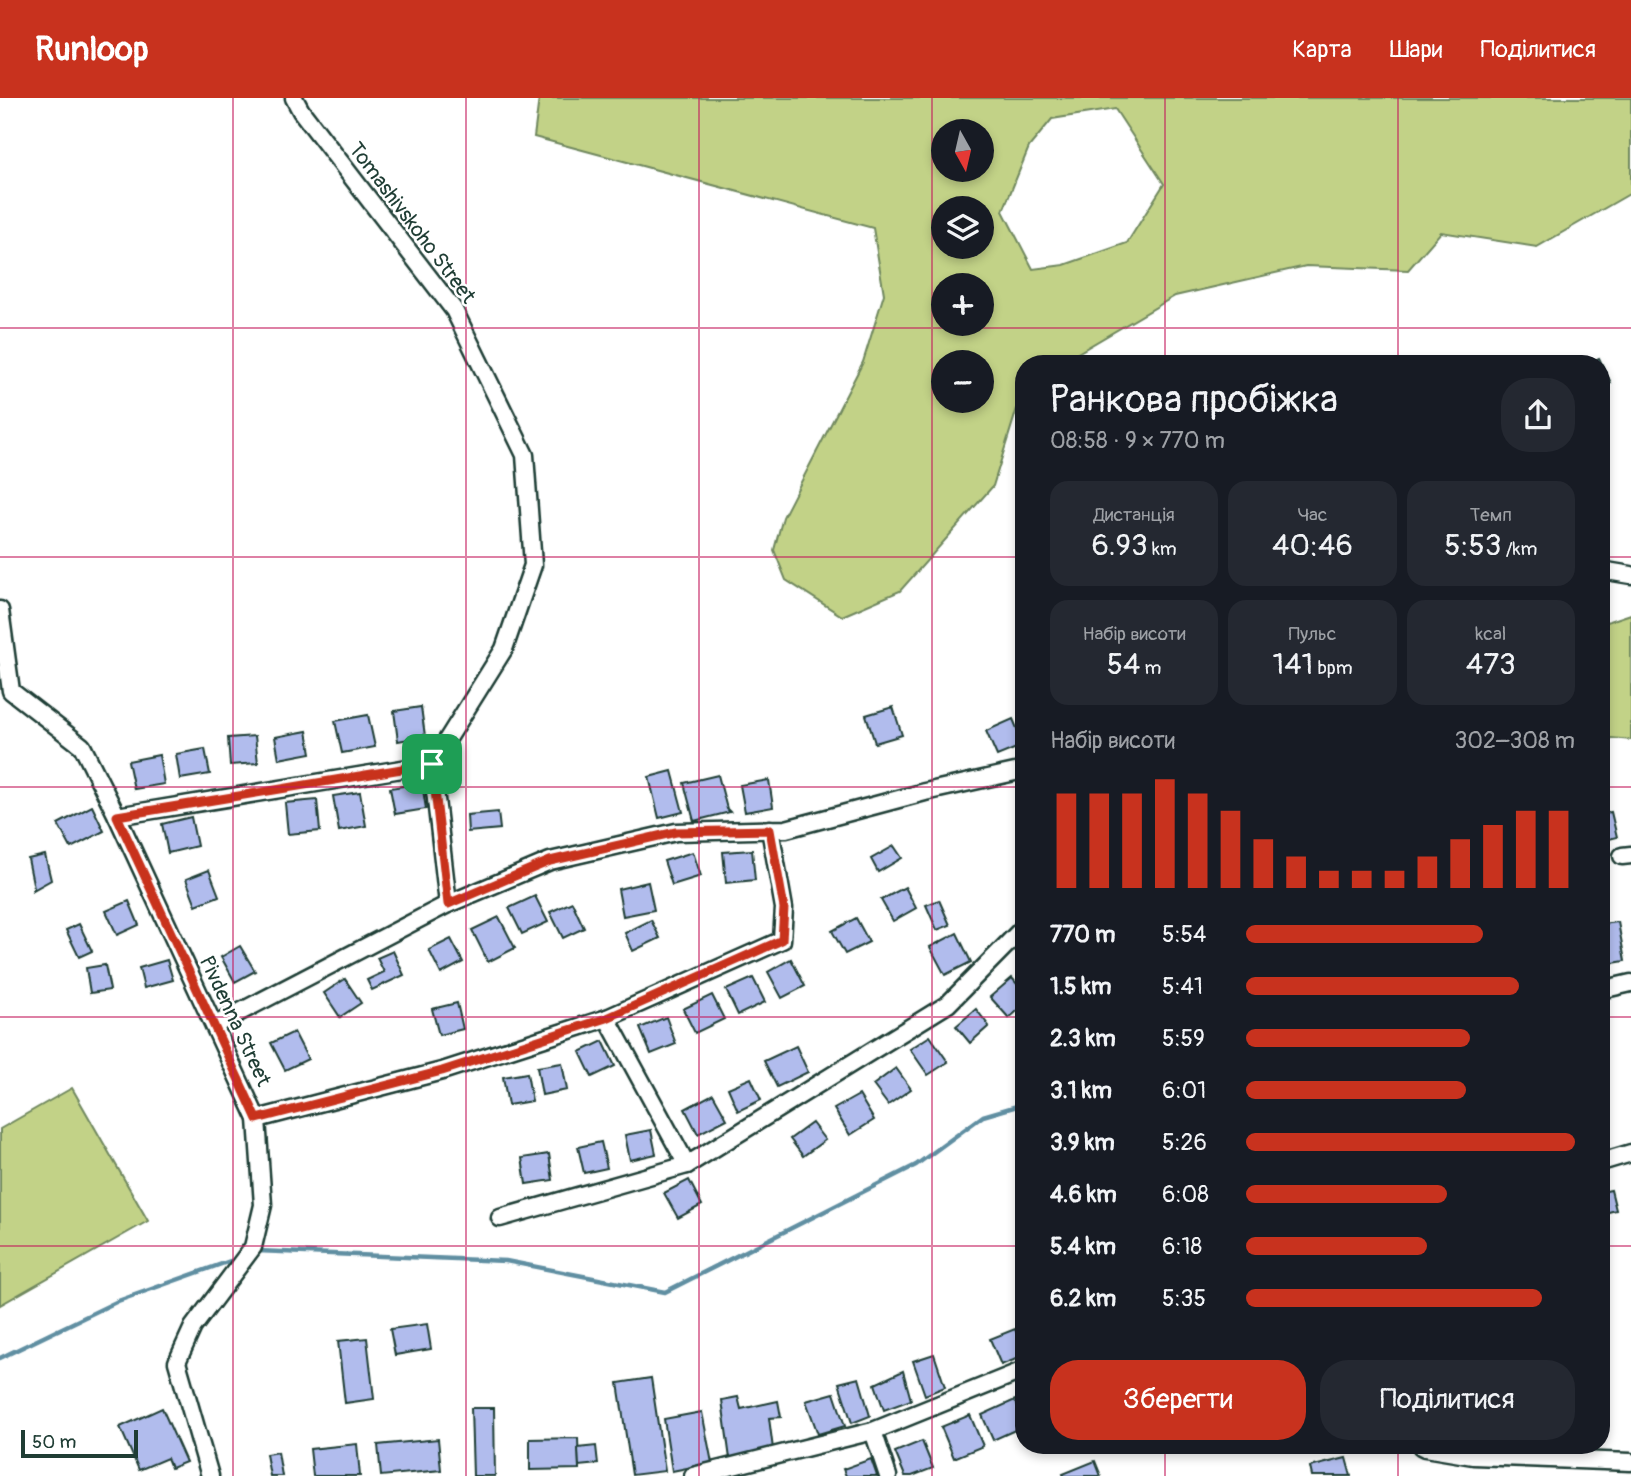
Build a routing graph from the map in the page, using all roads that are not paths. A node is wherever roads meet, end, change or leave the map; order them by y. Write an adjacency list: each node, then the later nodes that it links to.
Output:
1 (294, 98): 5 (street, Tomashivskoho Street)
2 (1610, 572): 3 (street)
3 (1631, 575)
4 (0, 610): 7 (street, Pivdenna Street)
5 (432, 764): 7 (street); 9 (street)
6 (1015, 772): 8 (street)
7 (117, 816): 14 (street, Pivdenna Street)
8 (770, 830): 9 (street); 13 (street)
9 (448, 904): 14 (street)
10 (1015, 936): 18 (street)
11 (1631, 983): 12 (street)
12 (1610, 988)
13 (607, 1018): 15 (street); 18 (street)
14 (215, 1025): 15 (street, Pivdenna Street)
15 (257, 1119): 24 (street, Pivdenna Street)
16 (1631, 1153): 17 (street)
17 (1610, 1159)
18 (687, 1165): 19 (street)
19 (500, 1217)
20 (1015, 1374): 21 (street)
21 (873, 1431): 25 (street); 26 (street)
22 (1461, 1454): 23 (street)
23 (1631, 1462)
24 (210, 1476)
25 (693, 1476)
26 (888, 1476)

